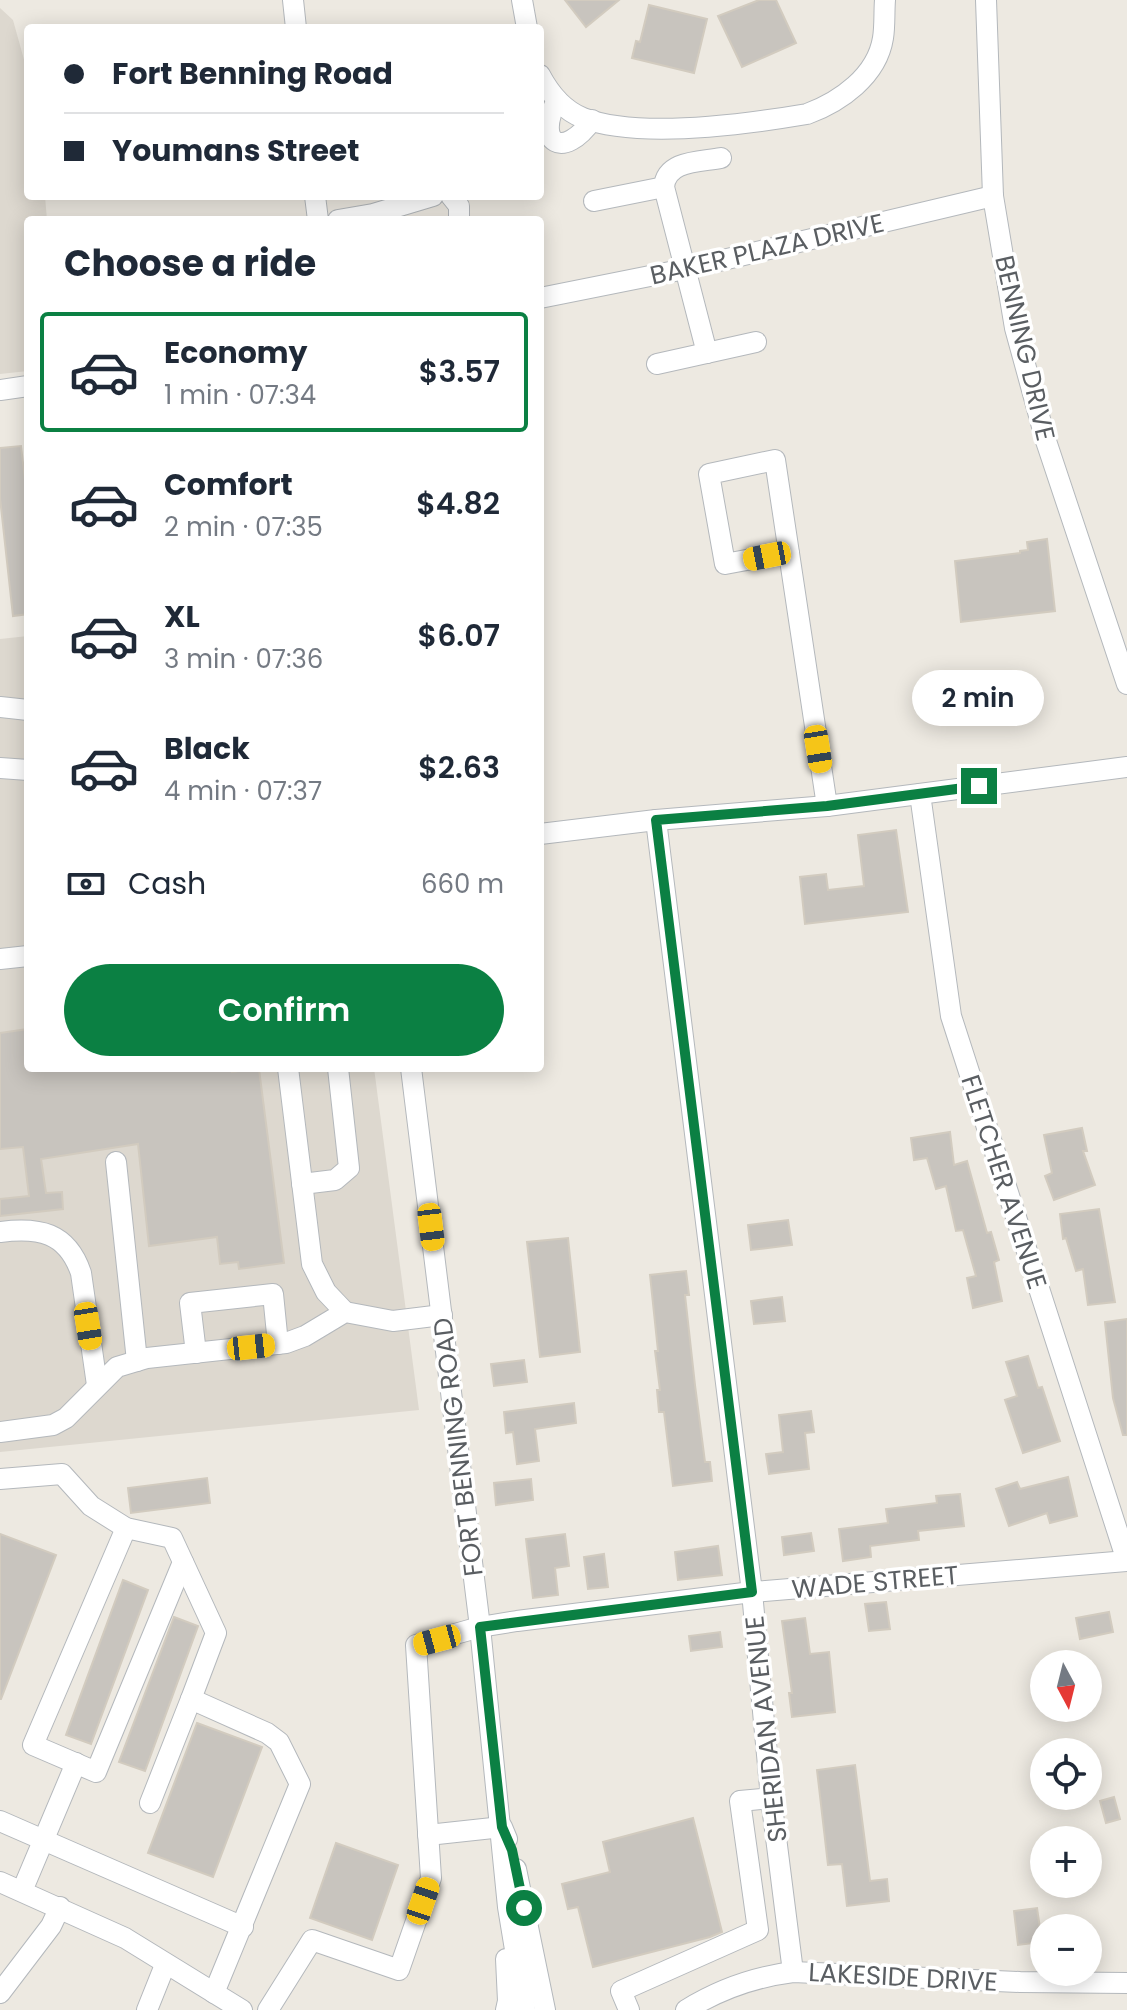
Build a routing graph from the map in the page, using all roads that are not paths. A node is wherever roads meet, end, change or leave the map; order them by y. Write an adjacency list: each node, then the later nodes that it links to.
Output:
1 (293, 0): 5 (street)
2 (522, 0): 6 (street)
3 (885, 0): 9 (street)
4 (986, 0): 12 (street, BENNING DRIVE)
5 (296, 24)
6 (526, 24)
7 (544, 81): 8 (street)
8 (557, 100): 9 (street); 9 (street)
9 (592, 120)
10 (721, 158): 11 (street)
11 (664, 187): 14 (street); 16 (street)
12 (993, 196): 16 (street, BAKER PLAZA DRIVE); 24 (street, BENNING DRIVE)
13 (423, 200): 15 (street)
14 (594, 201)
15 (381, 216)
16 (685, 269): 17 (street, BAKER PLAZA DRIVE); 19 (street)
17 (544, 297)
18 (756, 342): 19 (street)
19 (707, 353): 20 (street)
20 (657, 364)
21 (24, 387): 22 (street)
22 (0, 390)
23 (789, 552): 23 (street); 32 (street)
24 (1118, 621): 25 (street, BENNING DRIVE)
25 (1127, 684)
26 (0, 707): 27 (street)
27 (24, 710)
28 (1127, 767): 31 (street)
29 (0, 768): 30 (street)
30 (24, 770)
31 (920, 794): 32 (street); 52 (street, FLETCHER AVENUE)
32 (827, 806): 33 (street)
33 (656, 820): 34 (street); 54 (street, SHERIDAN AVENUE)
34 (544, 834)
35 (24, 956): 36 (street)
36 (0, 959)
37 (288, 1072): 41 (street)
38 (338, 1072): 41 (street)
39 (412, 1072): 44 (street, FORT BENNING ROAD)
40 (116, 1162): 47 (street)
41 (302, 1184): 43 (street)
42 (0, 1232): 48 (street)
43 (345, 1312): 44 (street); 45 (street)
44 (442, 1315): 55 (street, FORT BENNING ROAD)
45 (278, 1344): 46 (street); 46 (street)
46 (196, 1353): 47 (street)
47 (137, 1361): 48 (street)
48 (97, 1385): 49 (street)
49 (0, 1432)
50 (0, 1479): 51 (street)
51 (126, 1528): 53 (street); 57 (street)
52 (1127, 1561): 54 (street, WADE STREET)
53 (183, 1562): 56 (street); 57 (street)
54 (752, 1592): 55 (street, WADE STREET); 58 (street, SHERIDAN AVENUE)
55 (480, 1627): 61 (street, FORT BENNING ROAD); 62 (street, WADE STREET)
56 (191, 1699): 59 (street); 69 (street)
57 (76, 1763): 63 (street)
58 (771, 1798): 68 (street, SHERIDAN AVENUE); 70 (street)
59 (150, 1803)
60 (0, 1821): 63 (street)
61 (502, 1827): 62 (street); 67 (street, FORT BENNING ROAD); 81 (street, FORT BENNING ROAD)
62 (428, 1835): 78 (street)
63 (44, 1839): 65 (street); 69 (street)
64 (0, 1882): 65 (street)
65 (22, 1891): 66 (street)
66 (60, 1907): 71 (street); 74 (street)
67 (508, 1907): 79 (street); 80 (street, FORT BENNING ROAD)
68 (787, 1925): 70 (street); 72 (street, SHERIDAN AVENUE)
69 (243, 1927): 75 (street)
70 (758, 1930): 82 (street)
71 (165, 1965): 75 (street); 76 (street)
72 (793, 1972): 73 (street, LAKESIDE DRIVE); 83 (street, LAKESIDE DRIVE)
73 (1127, 1983)
74 (0, 1993)
75 (214, 1993): 77 (street)
76 (147, 2010)
77 (242, 2010)
78 (268, 2010)
79 (506, 2010)
80 (525, 2010)
81 (545, 2010)
82 (629, 2010)
83 (686, 2010)

